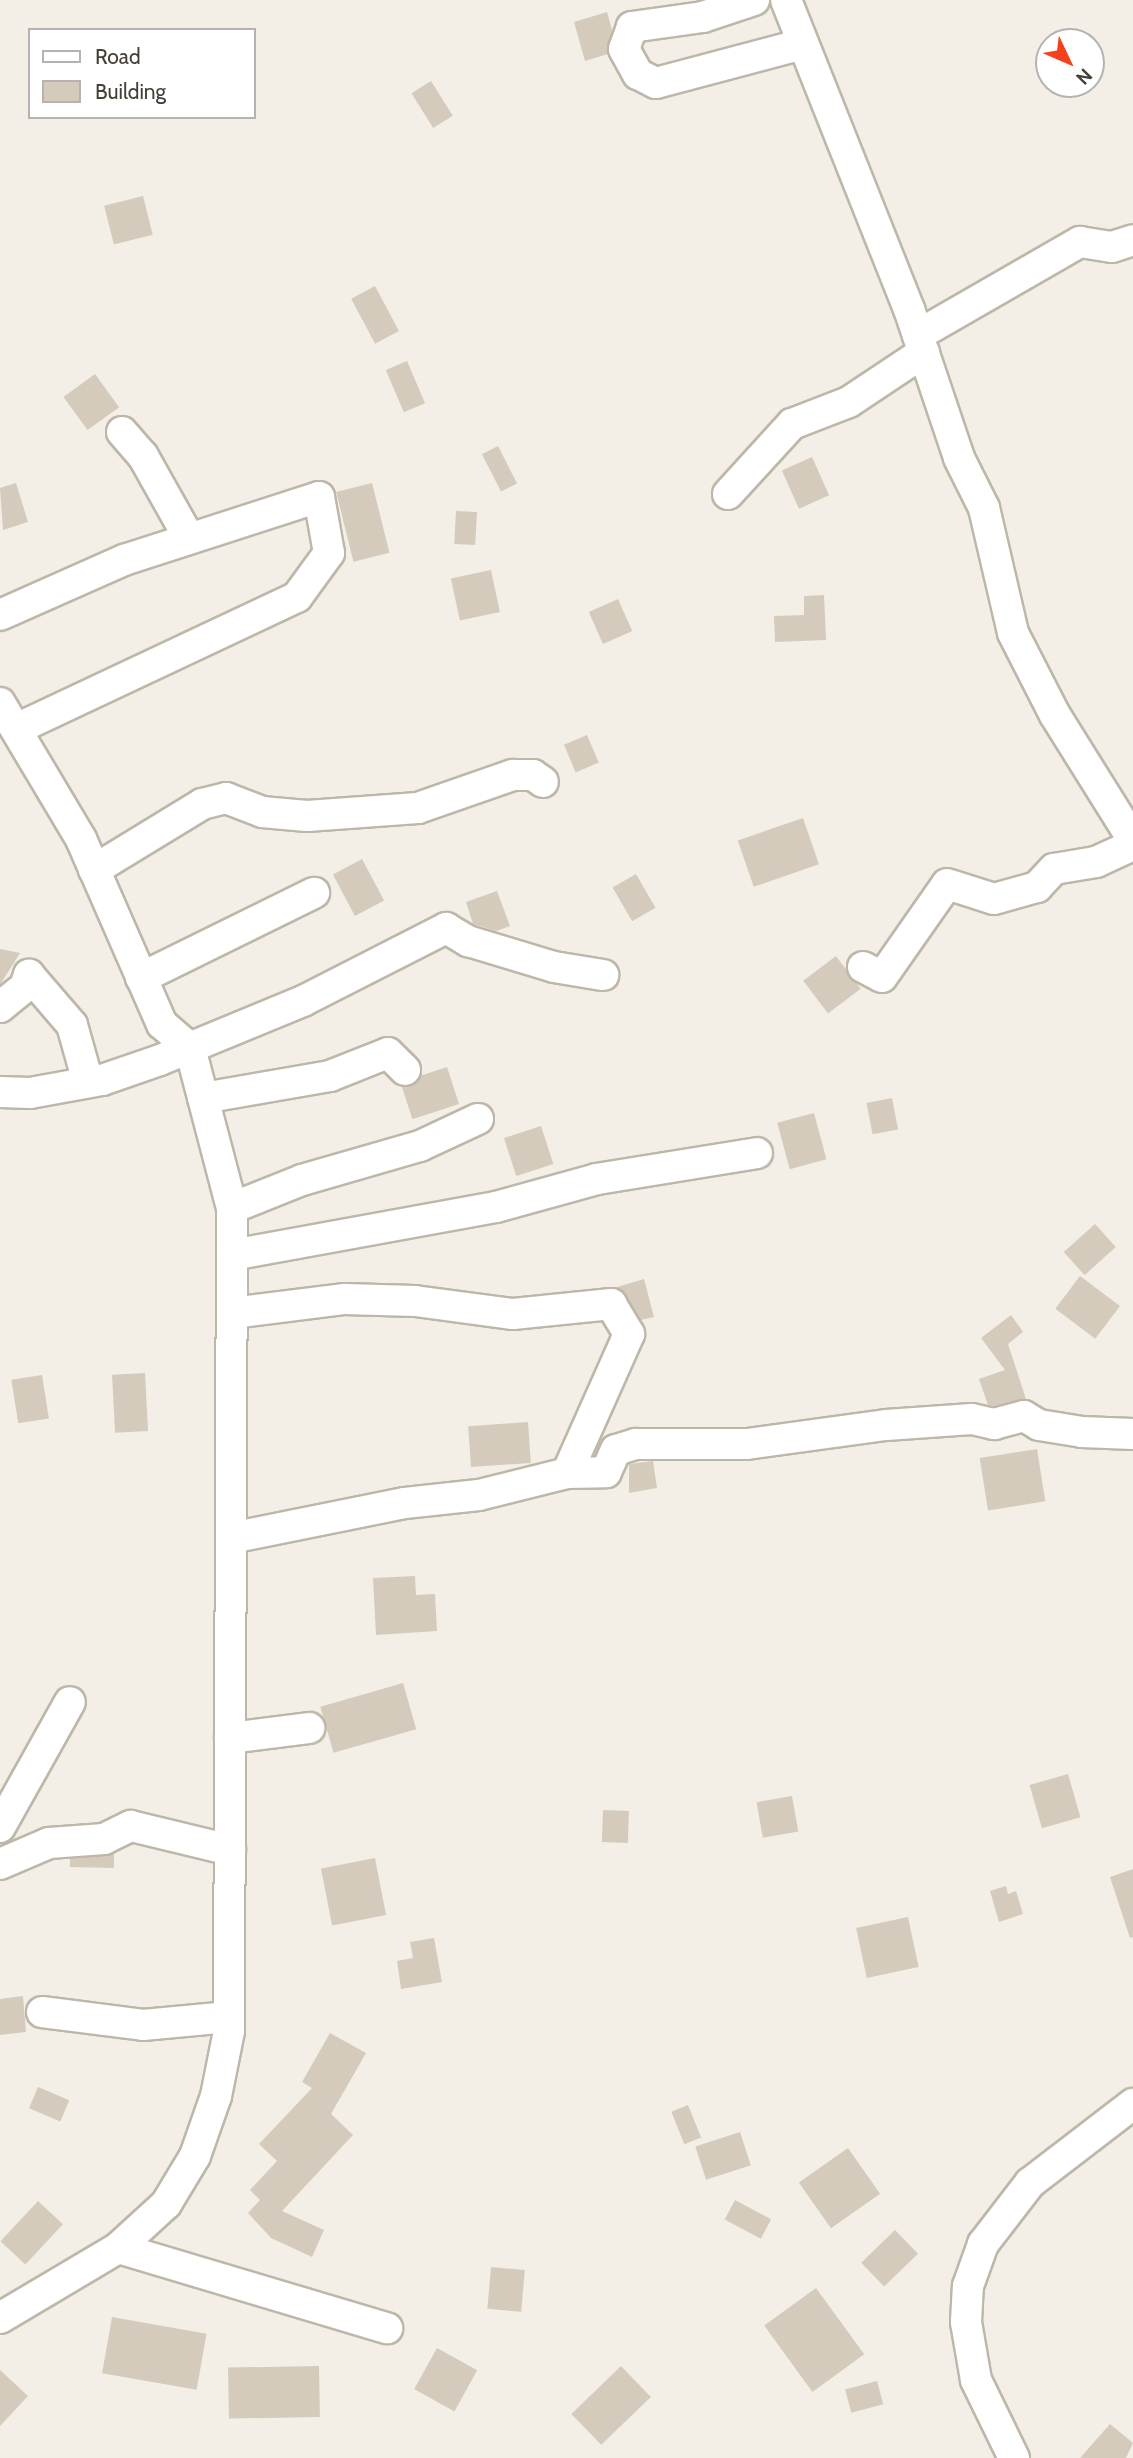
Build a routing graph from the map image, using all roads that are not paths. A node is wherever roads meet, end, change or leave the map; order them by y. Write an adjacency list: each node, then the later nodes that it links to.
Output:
1 (754, 0): 3 (street)
2 (786, 0): 3 (street)
3 (803, 44): 5 (street)
4 (1133, 240): 5 (street)
5 (921, 343): 7 (street); 13 (street)
6 (122, 432): 8 (street)
7 (728, 494)
8 (189, 538): 9 (street); 11 (street)
9 (0, 615)
10 (0, 703): 11 (street)
11 (18, 728): 14 (street)
12 (543, 782): 14 (street)
13 (1133, 843): 16 (street)
14 (94, 870): 18 (street)
15 (314, 893): 18 (street)
16 (863, 967)
17 (603, 975): 20 (street)
18 (141, 978): 20 (street)
19 (0, 1007): 22 (street)
20 (190, 1048): 22 (street); 24 (street)
21 (405, 1070): 24 (street)
22 (88, 1082): 23 (street)
23 (0, 1092)
24 (203, 1098): 27 (street)
25 (478, 1119): 27 (street)
26 (757, 1153): 28 (street)
27 (232, 1208): 28 (street)
28 (232, 1255): 29 (street)
29 (232, 1313): 31 (street); 32 (street)
30 (1133, 1434): 31 (street)
31 (567, 1473): 32 (street)
32 (231, 1538): 35 (street)
33 (70, 1702): 36 (street)
34 (309, 1728): 35 (street)
35 (230, 1738): 37 (street)
36 (0, 1827)
37 (230, 1850): 38 (street); 40 (street)
38 (0, 1864)
39 (43, 2012): 40 (street)
40 (229, 2017): 42 (street)
41 (1133, 2104): 45 (street)
42 (117, 2248): 43 (street); 44 (street)
43 (0, 2318)
44 (387, 2328)
45 (1014, 2458)

